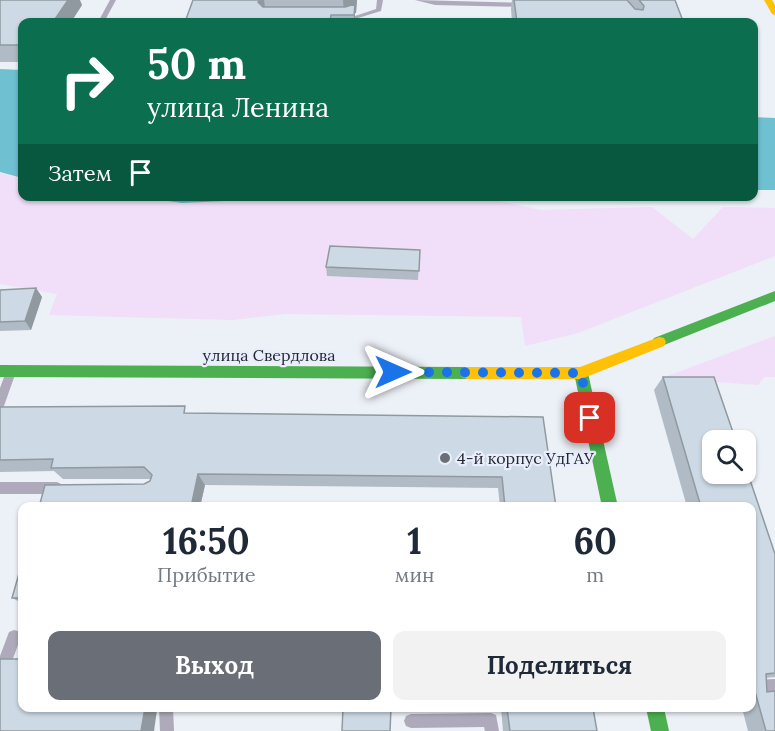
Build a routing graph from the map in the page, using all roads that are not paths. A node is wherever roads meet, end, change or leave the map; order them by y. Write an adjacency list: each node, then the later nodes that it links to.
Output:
1 (112, 0): 7 (lane)
2 (380, 0): 8 (lane)
3 (418, 0): 5 (lane)
4 (768, 0): 6 (street)
5 (529, 5)
6 (775, 12)
7 (103, 18)
8 (356, 18)
9 (775, 296): 11 (street, улица Свердлова)
10 (6, 372): 11 (street, улица Свердлова); 12 (lane)
11 (581, 373): 15 (street)
12 (0, 403)
13 (0, 488): 14 (lane)
14 (70, 488)
15 (608, 502)
16 (18, 638): 17 (lane)
17 (0, 675)
18 (775, 686): 19 (lane)
19 (756, 687)
20 (166, 712): 23 (lane)
21 (656, 712): 25 (street)
22 (411, 721): 24 (lane)
23 (167, 731)
24 (492, 731)
25 (660, 731)

